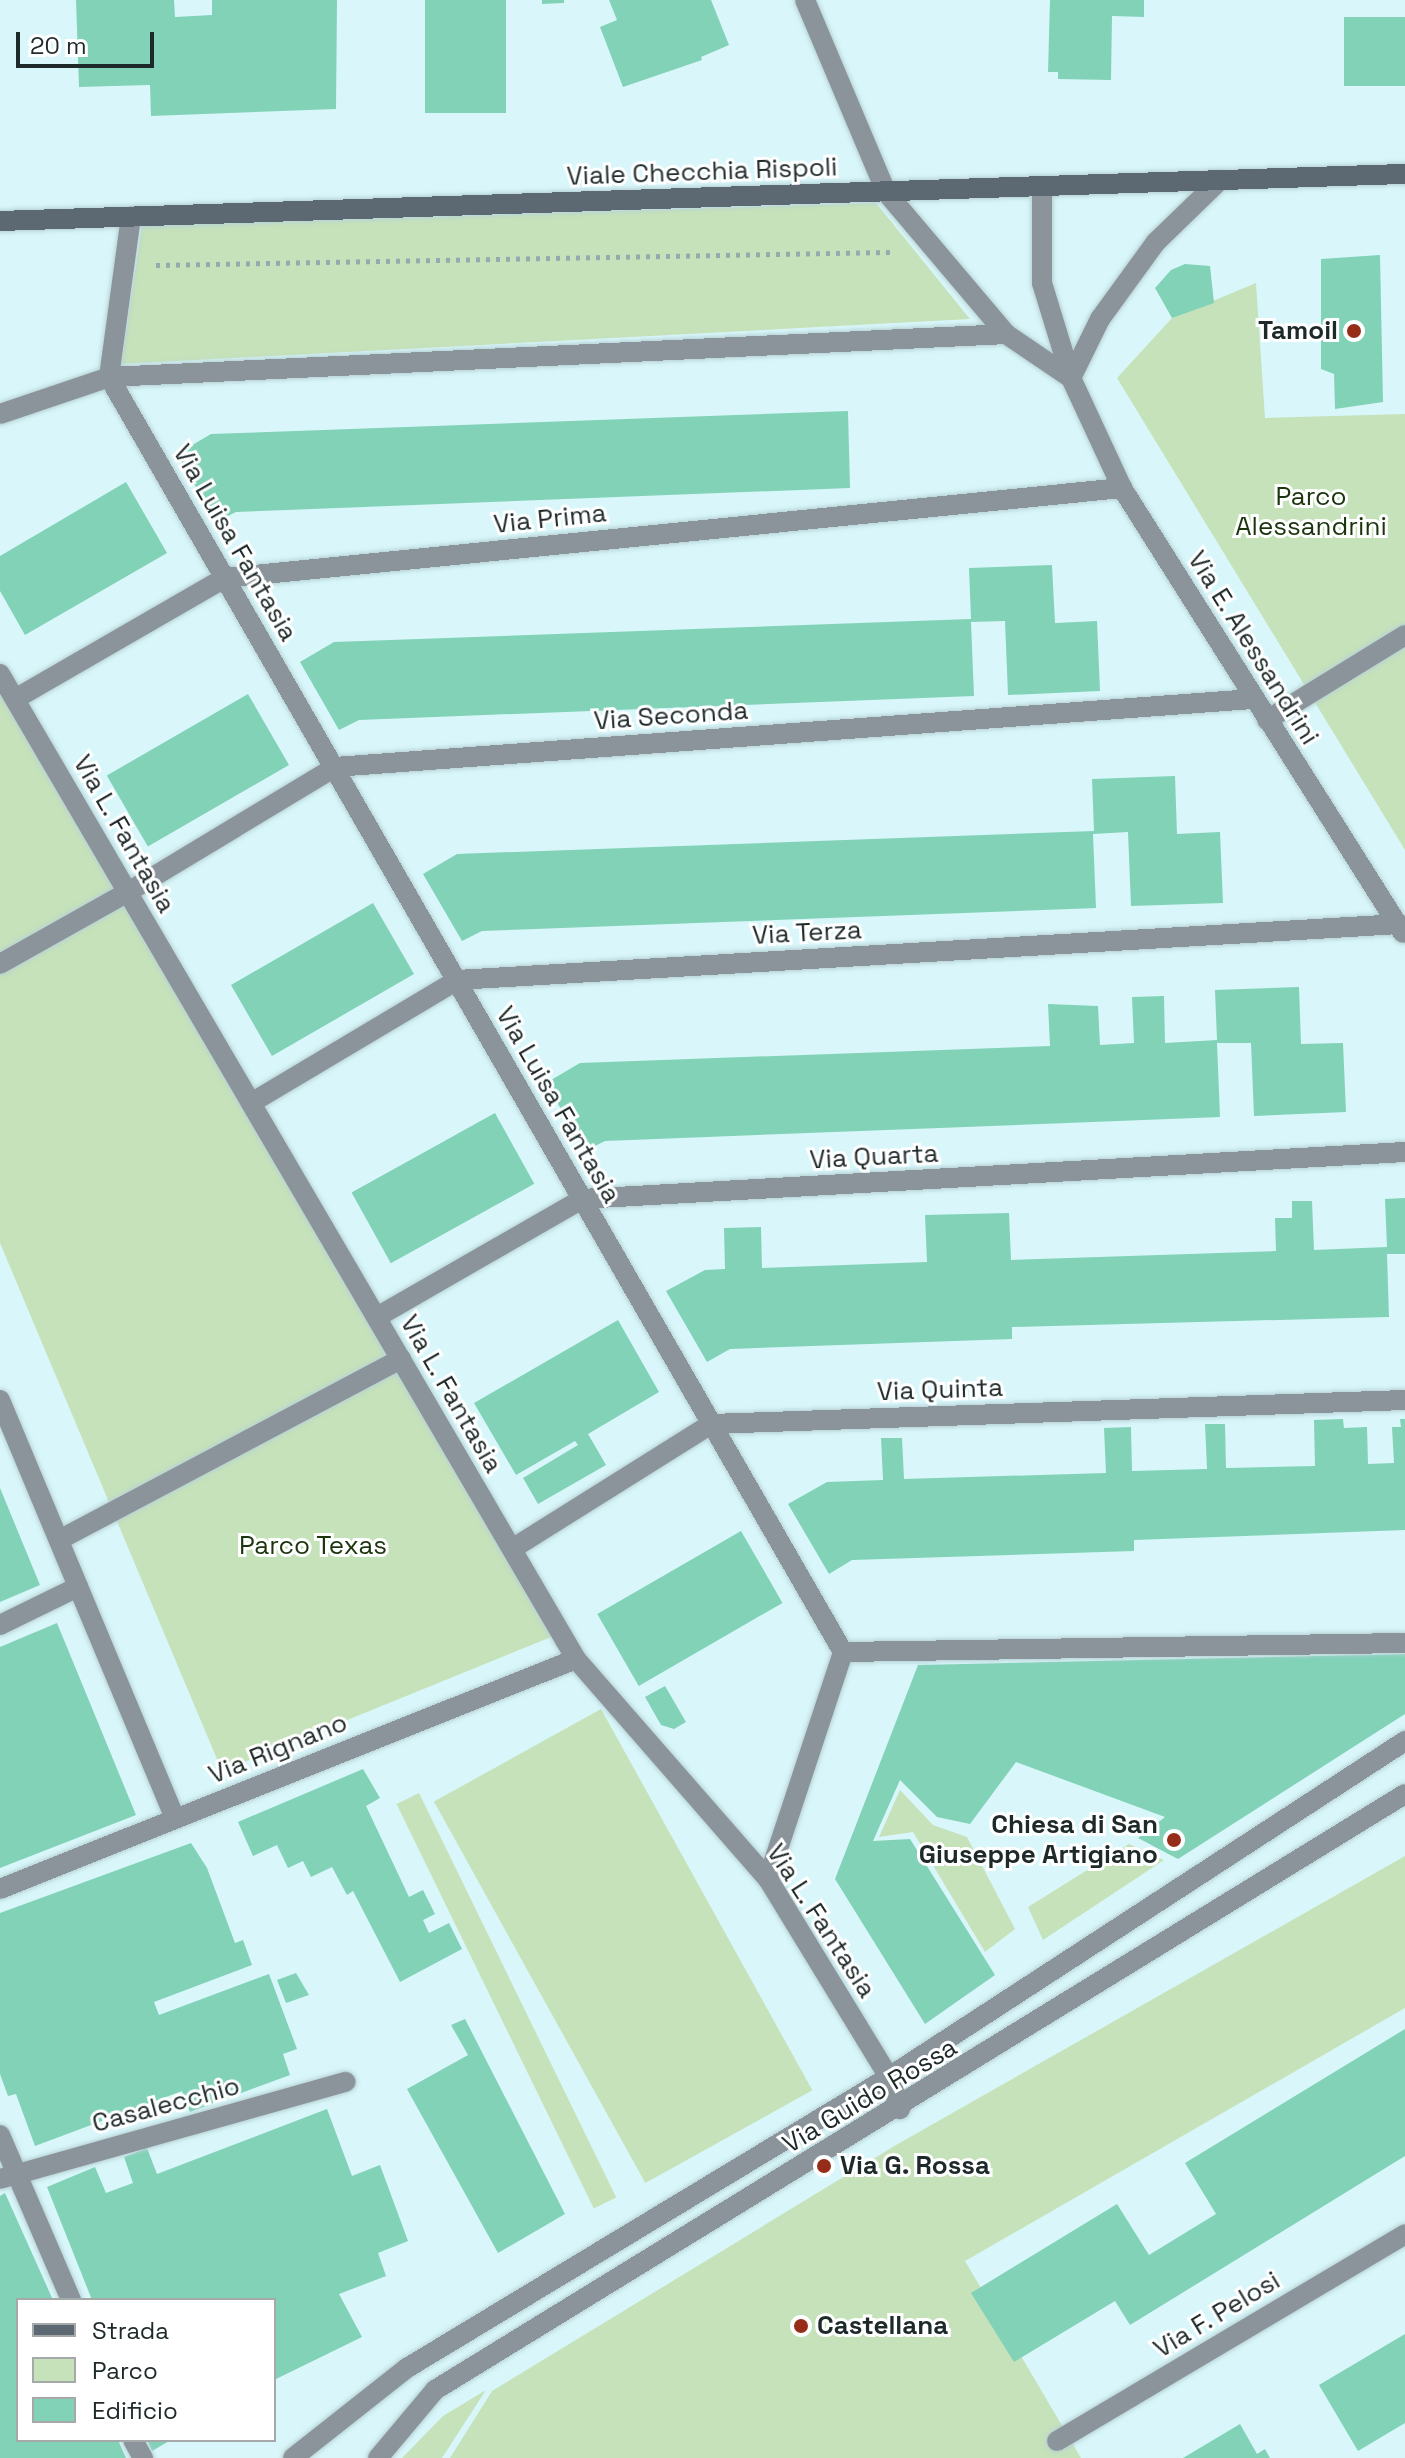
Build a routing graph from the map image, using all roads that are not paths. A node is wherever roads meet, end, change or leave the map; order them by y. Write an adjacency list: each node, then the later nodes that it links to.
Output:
1 (805, 0): 5 (street)
2 (1405, 174): 3 (main road, Viale Checchia Rispoli)
3 (1220, 180): 4 (main road, Viale Checchia Rispoli); 10 (street)
4 (1042, 186): 5 (main road, Viale Checchia Rispoli); 10 (street, Via E. Alessandrini)
5 (886, 192): 6 (main road, Viale Checchia Rispoli); 8 (street)
6 (131, 217): 7 (main road, Viale Checchia Rispoli); 9 (street)
7 (0, 221)
8 (1006, 334): 9 (street); 10 (street)
9 (109, 377): 11 (street); 13 (street, Via Luisa Fantasia)
10 (1071, 378): 12 (street, Via E. Alessandrini)
11 (0, 414)
12 (1122, 488): 13 (street, Via Prima); 17 (street, Via E. Alessandrini)
13 (225, 578): 16 (street, Via Prima); 19 (street, Via Luisa Fantasia)
14 (1405, 635): 18 (street)
15 (0, 674): 16 (street, Via L. Fantasia)
16 (15, 699): 20 (street, Via L. Fantasia)
17 (1252, 699): 18 (street, Via E. Alessandrini); 19 (street, Via Seconda)
18 (1267, 720): 21 (street, Via E. Alessandrini)
19 (335, 767): 20 (street, Via Seconda); 23 (street, Via Luisa Fantasia)
20 (128, 892): 22 (street, Via Seconda); 24 (street, Via L. Fantasia)
21 (1402, 930): 23 (street, Via Terza)
22 (0, 964)
23 (457, 980): 24 (street, Via Terza); 26 (street, Via Luisa Fantasia)
24 (251, 1103): 27 (street, Via L. Fantasia)
25 (1405, 1152): 26 (street, Via Quarta)
26 (582, 1199): 27 (street, Via Quarta); 31 (street, Via Luisa Fantasia)
27 (377, 1317): 28 (street, Via L. Fantasia)
28 (401, 1359): 32 (street); 33 (street, Via L. Fantasia)
29 (0, 1400): 32 (street)
30 (1405, 1400): 31 (street, Via Quinta)
31 (711, 1424): 33 (street); 37 (street, Via Luisa Fantasia)
32 (59, 1540): 34 (street)
33 (512, 1549): 38 (street, Via L. Fantasia)
34 (78, 1587): 35 (street); 41 (street)
35 (0, 1625)
36 (1405, 1643): 37 (street)
37 (843, 1652): 42 (street)
38 (576, 1659): 41 (street, Via Rignano); 42 (street, Via L. Fantasia)
39 (1405, 1741): 44 (street)
40 (1405, 1794): 46 (street, Via Guido Rossa)
41 (175, 1818): 43 (street, Via Rignano)
42 (768, 1879): 44 (street, Via L. Fantasia)
43 (0, 1889)
44 (889, 2077): 46 (street, Via L. Fantasia); 52 (street)
45 (346, 2082): 48 (street, Casalecchio)
46 (900, 2109): 53 (street, Via Guido Rossa)
47 (0, 2135): 48 (street)
48 (8, 2176): 50 (street)
49 (1405, 2234): 51 (street, Via F. Pelosi)
50 (70, 2298)
51 (1057, 2441)
52 (293, 2458)
53 (378, 2458)

